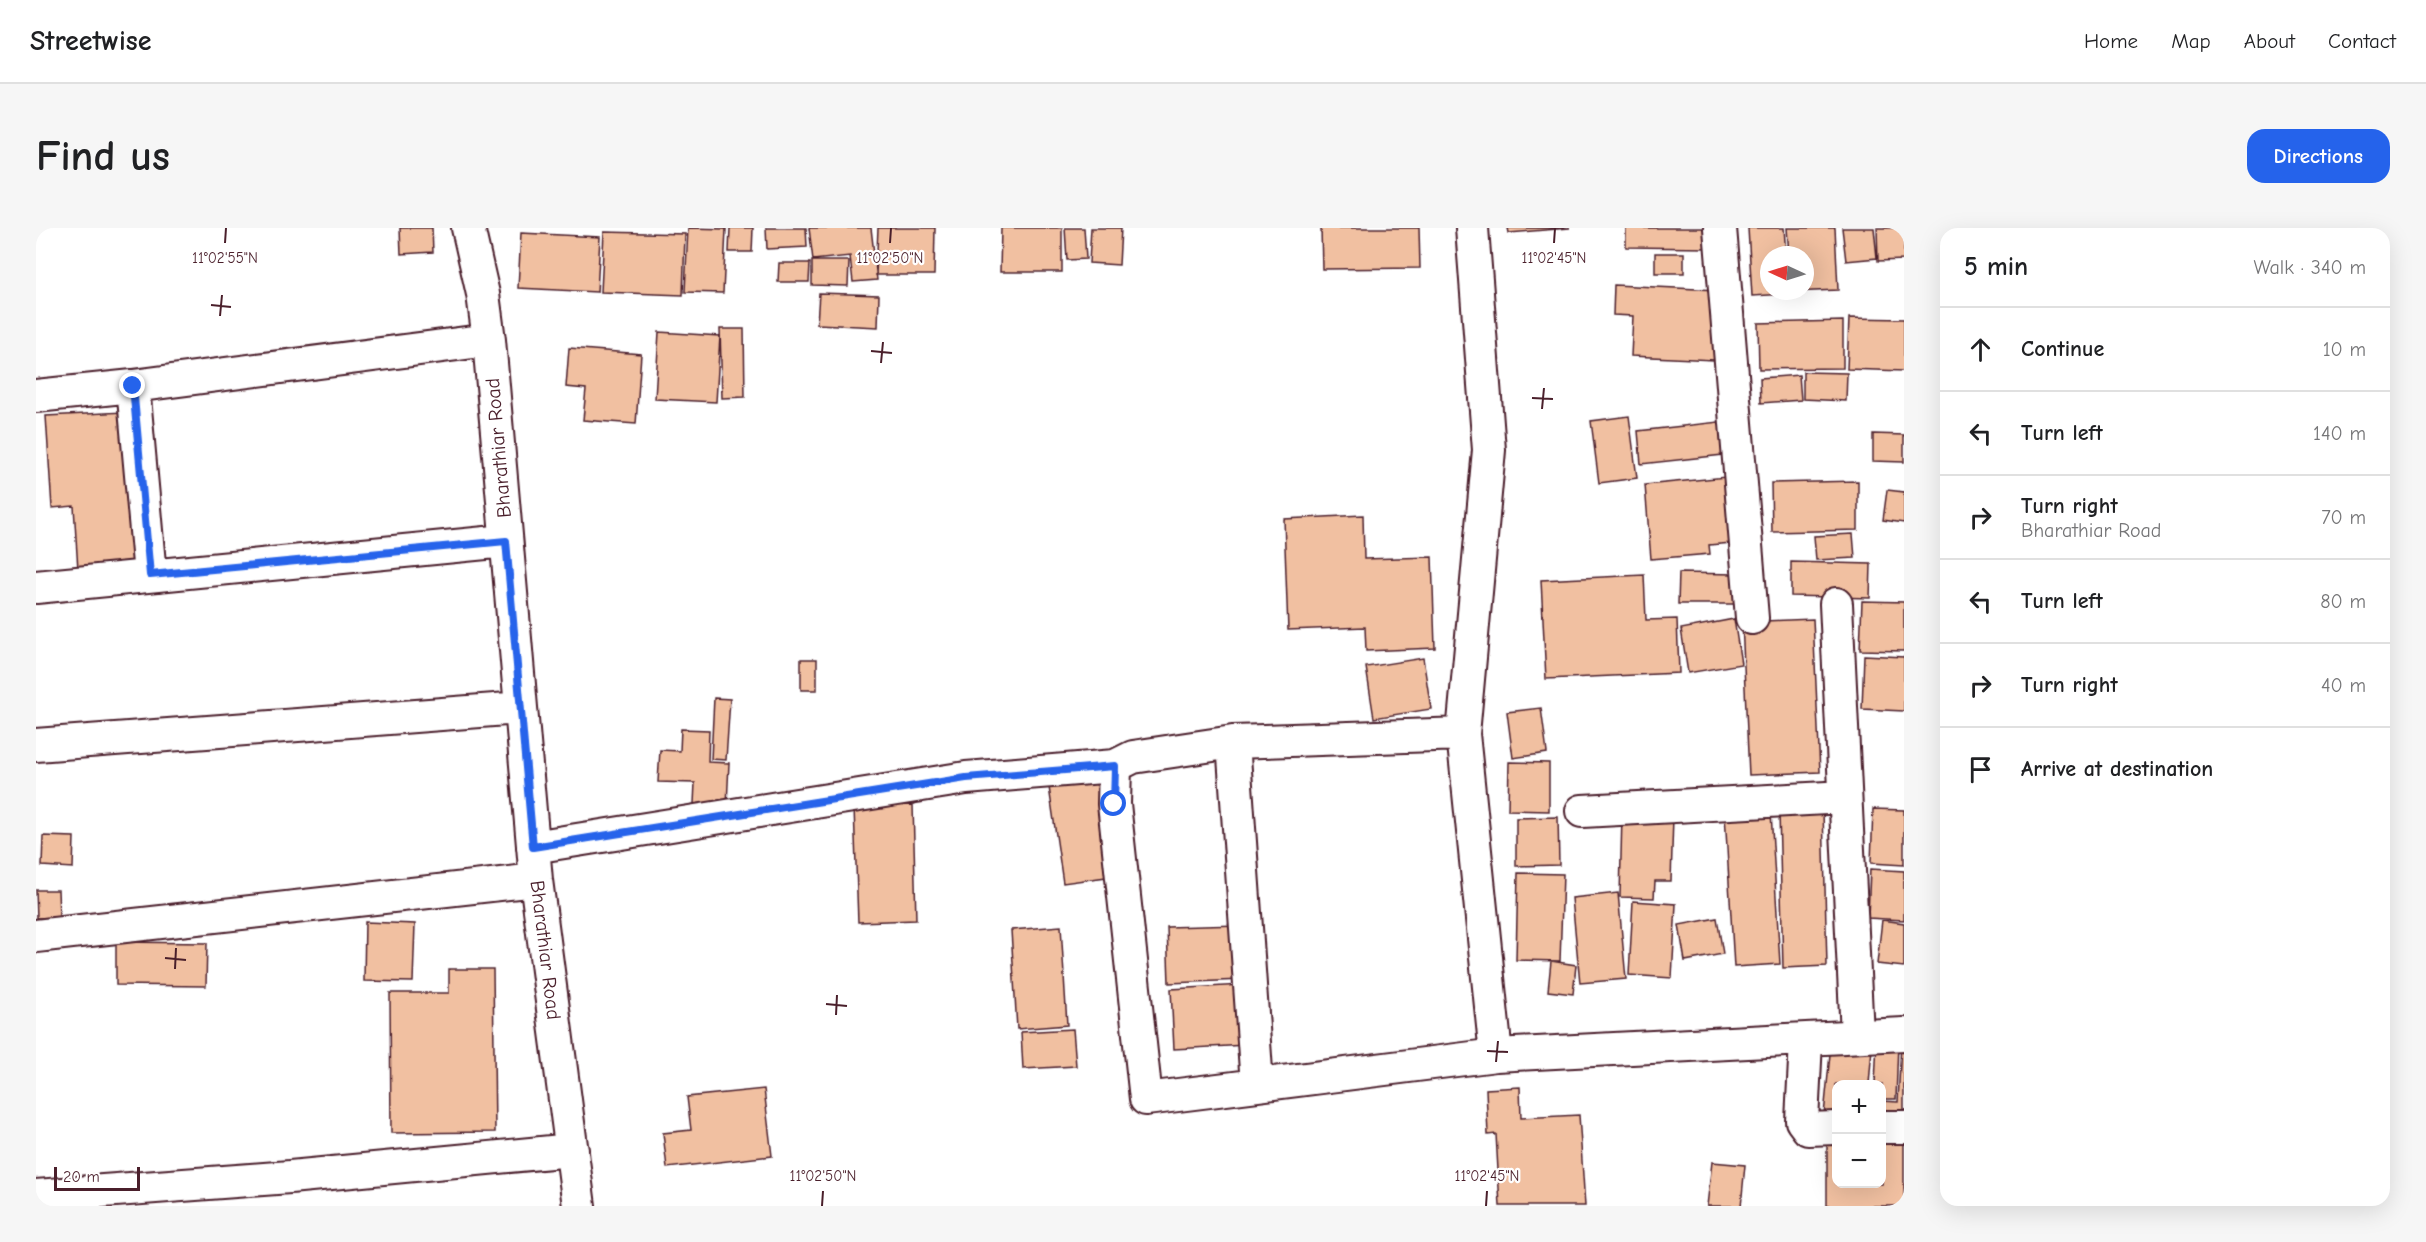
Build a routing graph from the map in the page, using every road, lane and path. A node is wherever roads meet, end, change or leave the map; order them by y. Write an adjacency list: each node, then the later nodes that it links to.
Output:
1 (468, 228): 4 (street, Bharathiar Road)
2 (1472, 228): 13 (street)
3 (1720, 228): 11 (street)
4 (489, 340): 5 (street); 7 (street, Bharathiar Road)
5 (133, 386): 6 (street); 8 (street)
6 (36, 396)
7 (506, 541): 8 (street); 12 (street, Bharathiar Road)
8 (150, 575): 9 (street)
9 (36, 587)
10 (1836, 604): 17 (street)
11 (1752, 618)
12 (521, 708): 15 (street); 19 (street, Bharathiar Road)
13 (1463, 734): 14 (street); 25 (street)
14 (1233, 742): 16 (street); 26 (street)
15 (36, 745)
16 (1115, 766): 19 (street); 26 (street)
17 (1845, 797): 18 (street); 23 (street)
18 (1582, 811)
19 (533, 847): 20 (street, Bharathiar Road)
20 (536, 880): 21 (street); 30 (street, Bharathiar Road)
21 (36, 936)
22 (1904, 1034): 23 (street)
23 (1857, 1035): 24 (street)
24 (1806, 1041): 25 (street); 28 (street)
25 (1496, 1055): 26 (street)
26 (1257, 1085)
27 (1904, 1127): 29 (street)
28 (1832, 1128)
29 (1886, 1128)
30 (572, 1150): 31 (street); 32 (street, Bharathiar Road)
31 (36, 1196)
32 (579, 1206)

